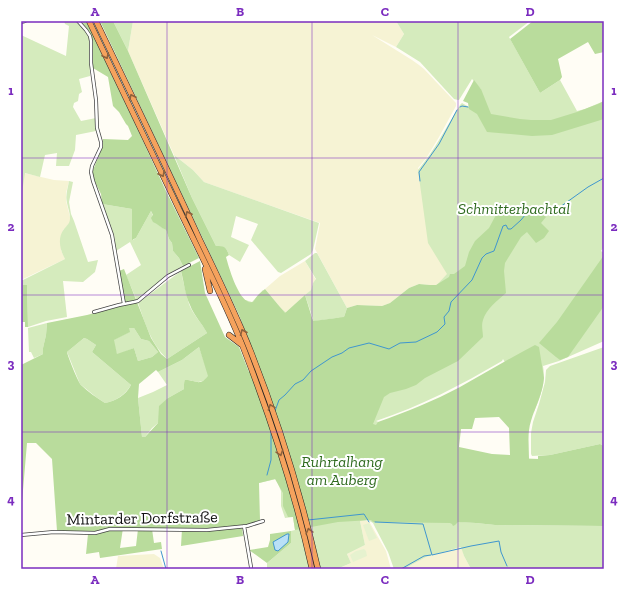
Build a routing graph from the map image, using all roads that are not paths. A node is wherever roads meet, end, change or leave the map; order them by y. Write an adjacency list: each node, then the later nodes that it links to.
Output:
1 (25, 21): 5 (street)
2 (78, 21): 9 (street)
3 (89, 21): 6 (highway, one-way to 6)
4 (96, 21): 13 (highway, one-way to 4)
5 (21, 22)
6 (204, 260): 8 (highway); 12 (highway)
7 (189, 265): 9 (street)
8 (210, 291)
9 (124, 304): 10 (street)
10 (94, 312)
11 (230, 335): 12 (highway)
12 (242, 346): 13 (highway)
13 (254, 370): 18 (highway, one-way to 18); 19 (highway, one-way to 13)
14 (263, 521): 15 (street, Mintarder Dorfstraße)
15 (244, 526): 16 (street, Mintarder Dorfstraße); 17 (street)
16 (21, 535)
17 (251, 567)
18 (312, 569)
19 (318, 569)

